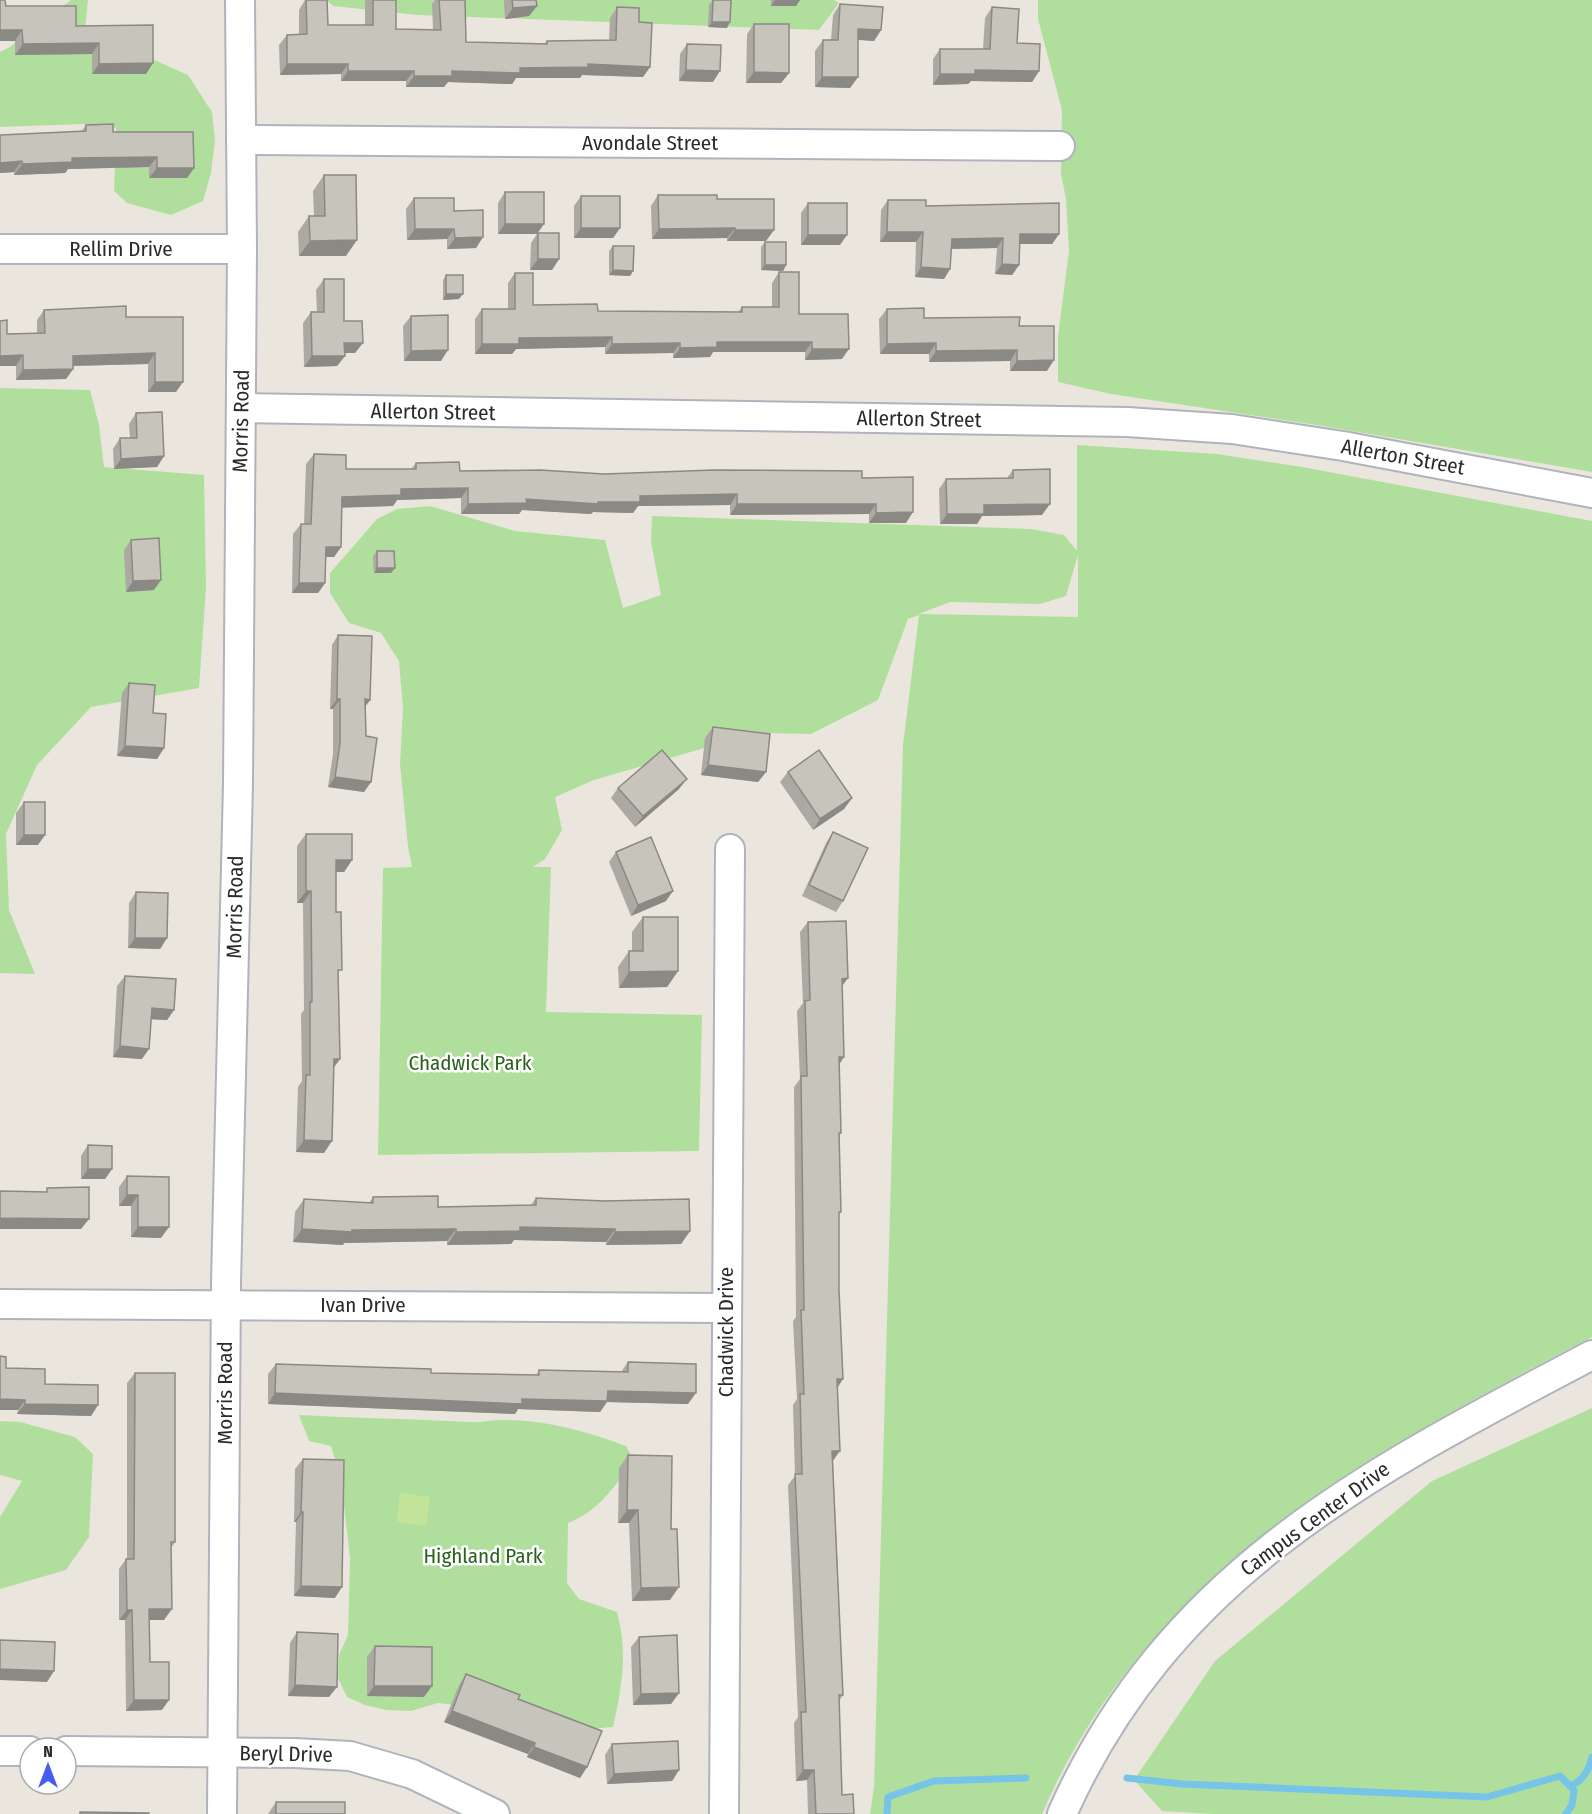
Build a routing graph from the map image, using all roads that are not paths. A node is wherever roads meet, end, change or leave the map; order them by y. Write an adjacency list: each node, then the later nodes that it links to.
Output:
1 (240, 0): 2 (street, Morris Road)
2 (241, 140): 3 (street, Avondale Street); 5 (street, Morris Road)
3 (1060, 146)
4 (0, 249): 5 (street, Rellim Drive)
5 (242, 249): 6 (street, Morris Road)
6 (241, 408): 7 (street, Allerton Street); 10 (street, Morris Road)
7 (1592, 493)
8 (730, 849): 11 (street, Chadwick Drive)
9 (0, 1304): 10 (street, Ivan Drive)
10 (225, 1305): 11 (street, Ivan Drive); 16 (street, Morris Road)
11 (725, 1308): 19 (street, Chadwick Drive)
12 (1592, 1355): 20 (street, Campus Center Drive)
13 (0, 1750): 14 (street)
14 (18, 1751)
15 (78, 1751): 16 (street, Beryl Drive)
16 (223, 1753): 17 (street, Morris Road); 18 (street, Beryl Drive)
17 (222, 1814)
18 (495, 1814)
19 (724, 1814)
20 (1062, 1814)

